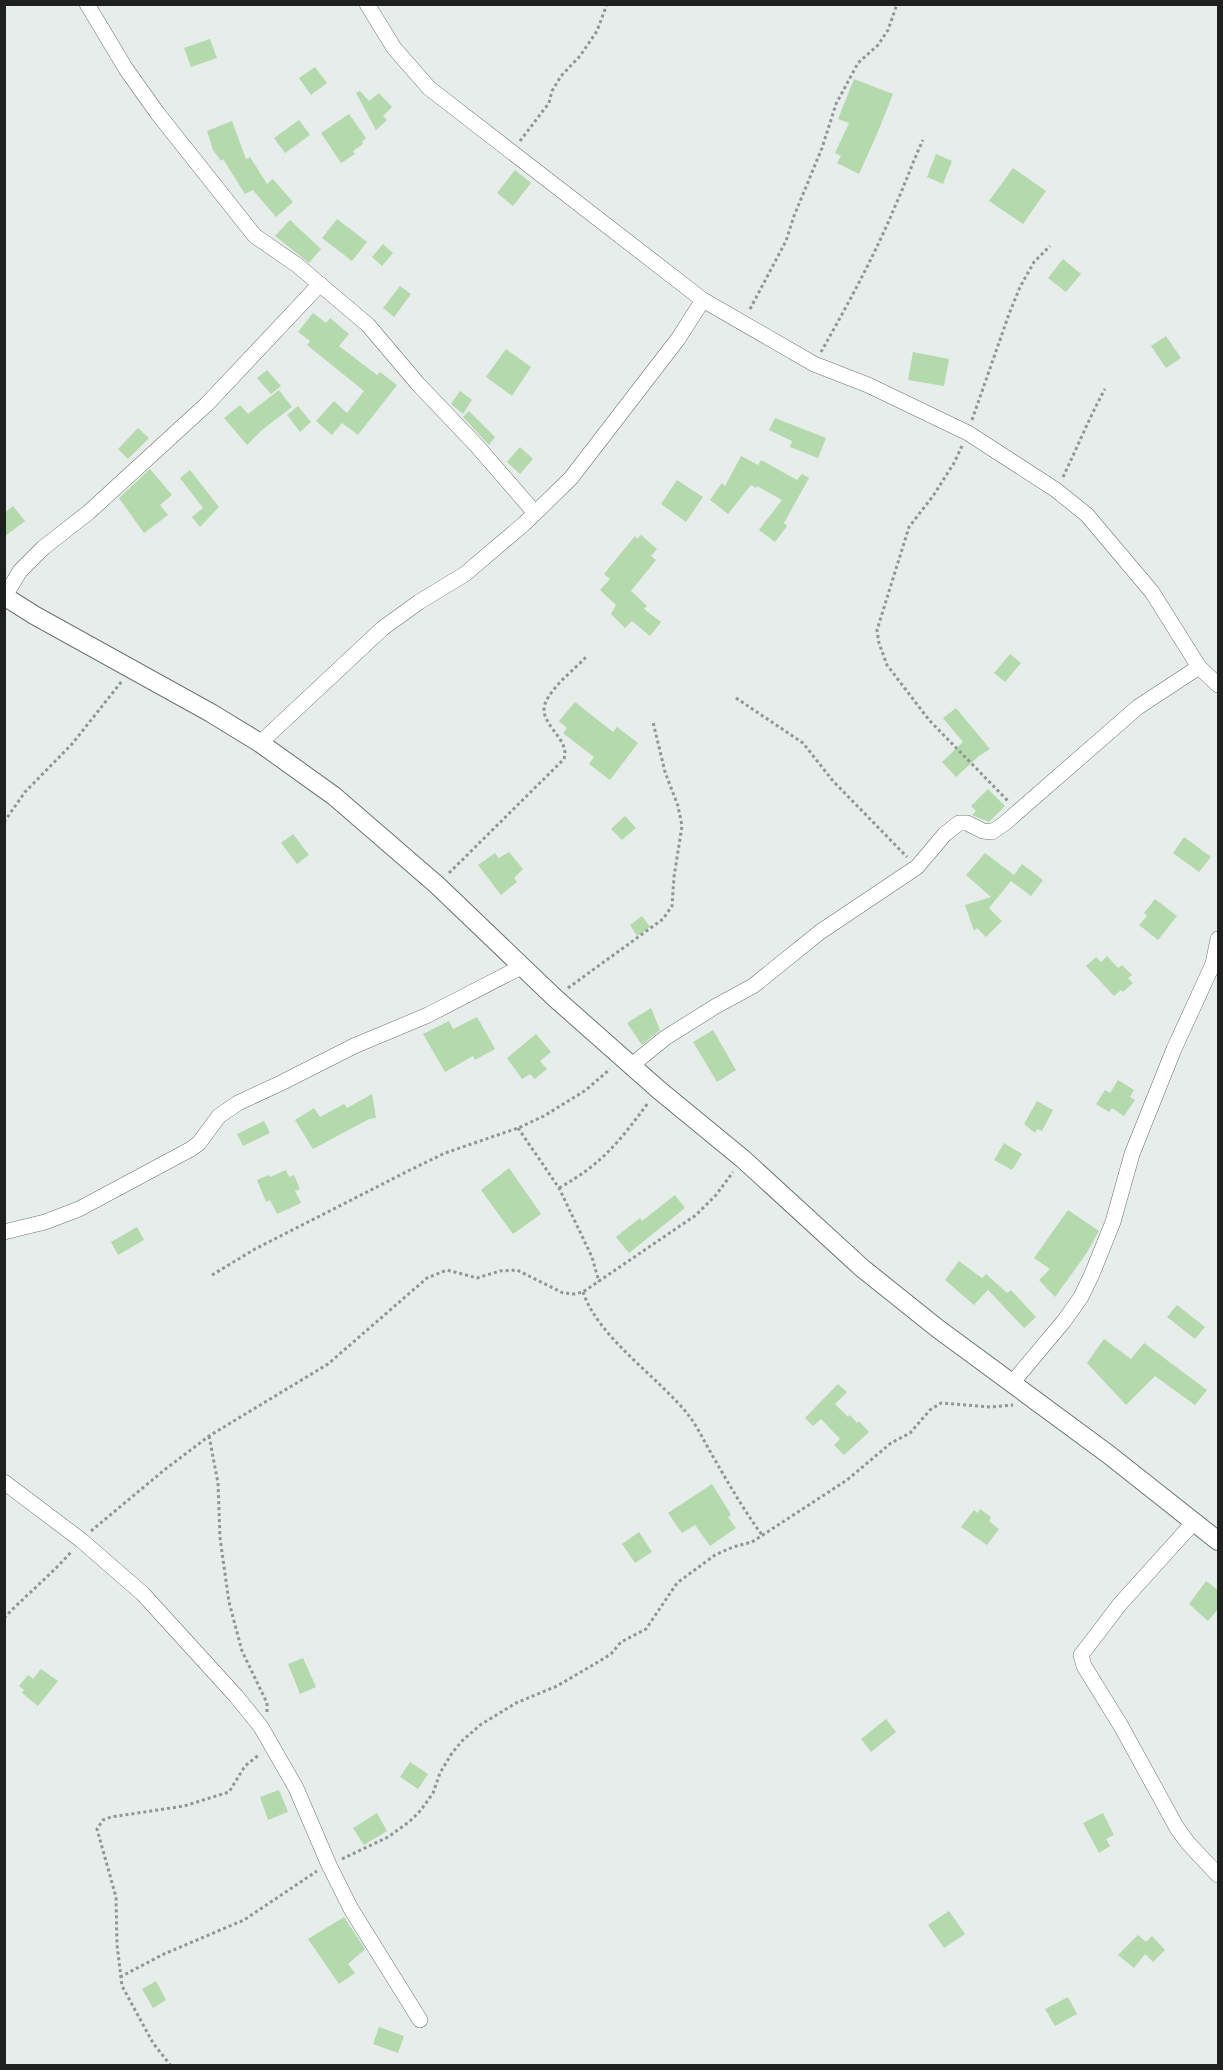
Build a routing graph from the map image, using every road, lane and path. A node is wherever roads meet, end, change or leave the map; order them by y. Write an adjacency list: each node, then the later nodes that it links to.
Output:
1 (87, 4): 8 (street)
2 (367, 4): 6 (street)
3 (607, 4): 6 (path)
4 (897, 4): 10 (path)
5 (923, 140): 11 (path)
6 (512, 152): 9 (street)
7 (1050, 246): 13 (path)
8 (320, 284): 15 (street); 16 (street)
9 (703, 300): 10 (street); 15 (street)
10 (741, 323): 11 (street)
11 (814, 364): 13 (street)
12 (1105, 389): 14 (path)
13 (968, 433): 14 (street); 24 (path)
14 (1056, 490): 18 (street)
15 (536, 513): 23 (street)
16 (5, 596): 19 (street)
17 (586, 657): 27 (path)
18 (1199, 667): 20 (street); 24 (street)
19 (132, 668): 23 (street); 25 (path)
20 (1218, 685)
21 (736, 698): 26 (path)
22 (653, 723): 30 (path)
23 (260, 743): 27 (street)
24 (1019, 812): 26 (street)
25 (4, 822)
26 (916, 867): 31 (street)
27 (437, 885): 29 (street)
28 (1218, 939): 40 (street)
29 (521, 967): 30 (street); 36 (street)
30 (555, 998): 31 (street)
31 (627, 1061): 32 (street); 33 (path)
32 (659, 1090): 34 (street); 35 (path)
33 (518, 1128): 35 (path); 37 (path)
34 (743, 1159): 38 (path); 40 (street)
35 (559, 1188): 38 (path)
36 (4, 1232)
37 (212, 1275)
38 (599, 1282): 39 (path)
39 (583, 1292): 42 (path); 45 (path)
40 (1012, 1383): 41 (street)
41 (1039, 1402): 44 (street); 45 (path)
42 (209, 1436): 46 (path); 49 (path)
43 (4, 1482): 46 (street)
44 (1194, 1522): 47 (street); 52 (street)
45 (763, 1535): 51 (path)
46 (81, 1540): 48 (path); 49 (street)
47 (1218, 1541)
48 (4, 1618)
49 (261, 1727): 50 (street)
50 (274, 1747): 51 (street); 53 (path)
51 (329, 1864): 53 (path); 54 (street)
52 (1218, 1875)
53 (120, 1977): 55 (path)
54 (420, 2020)
55 (171, 2066)

